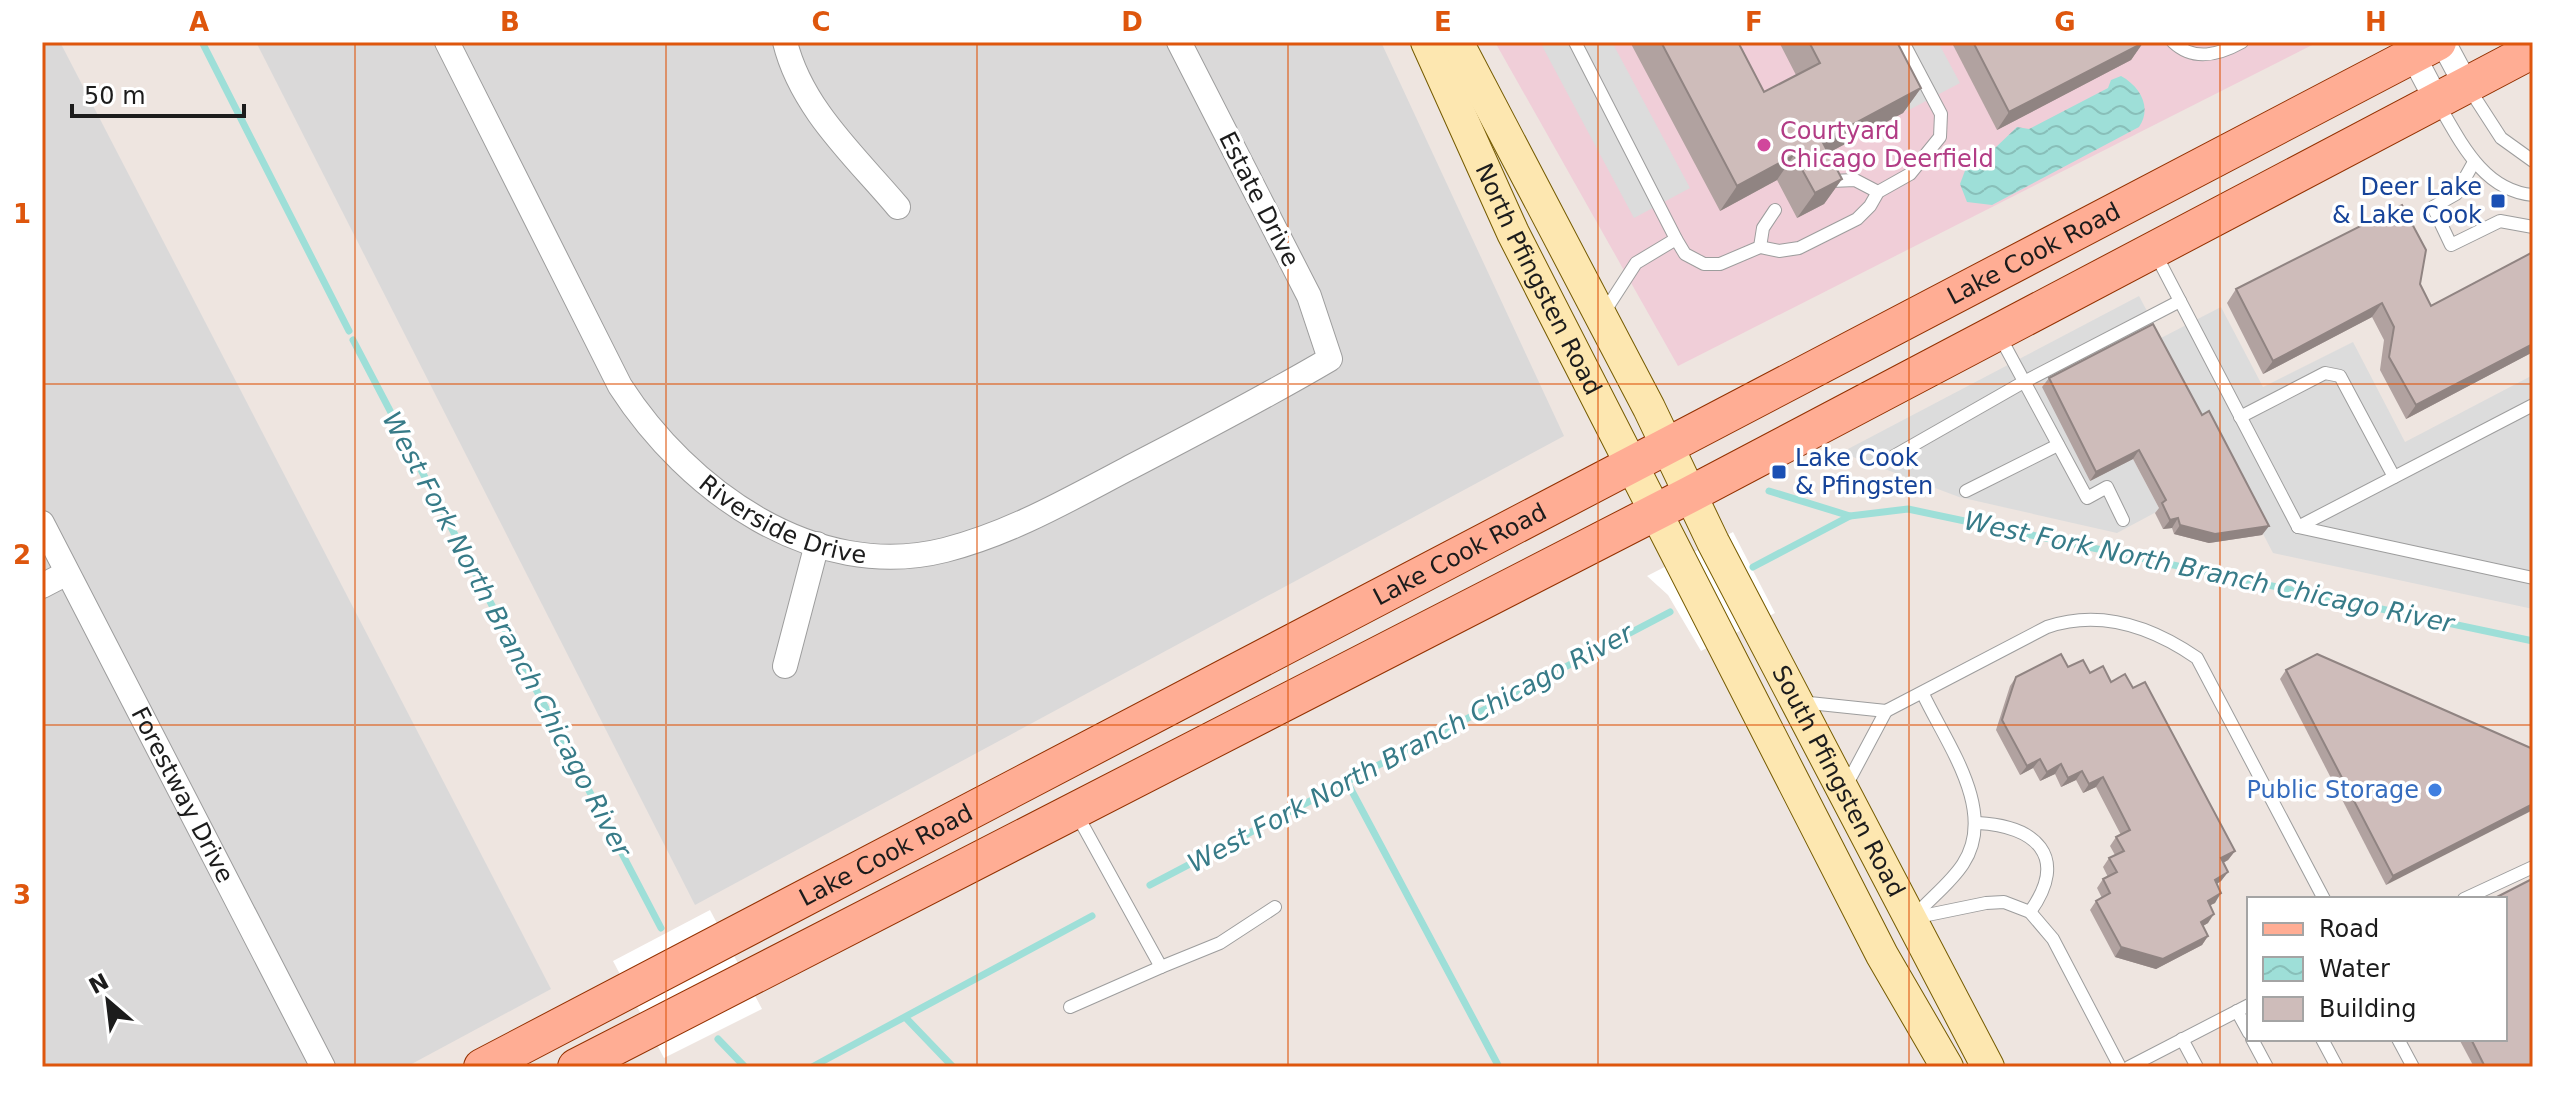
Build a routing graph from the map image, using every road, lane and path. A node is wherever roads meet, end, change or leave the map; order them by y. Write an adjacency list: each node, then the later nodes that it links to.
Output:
1 (447, 42): 42 (street, Riverside Drive)
2 (785, 42): 18 (street)
3 (1179, 42): 27 (street, Estate Drive)
4 (1427, 42): 34 (main road, North Pfingsten Road)
5 (1457, 42): 25 (main road, North Pfingsten Road)
6 (1575, 42): 21 (lane)
7 (1903, 42): 16 (lane)
8 (2173, 42): 9 (lane)
9 (2242, 42)
10 (2425, 45): 12 (street); 12 (street); 32 (main road, Lake Cook Road)
11 (2533, 50): 12 (main road, Lake Cook Road)
12 (2452, 93): 13 (lane); 14 (lane); 23 (main road, Lake Cook Road)
13 (2533, 161)
14 (2474, 162): 17 (lane); 20 (lane)
15 (1831, 181): 16 (lane)
16 (1878, 192): 22 (lane)
17 (2533, 195)
18 (898, 207)
19 (1775, 210): 22 (lane)
20 (2533, 227)
21 (1676, 239): 22 (lane); 25 (lane)
22 (1760, 247)
23 (2154, 250): 24 (lane); 26 (main road, Lake Cook Road)
24 (2180, 301): 28 (lane); 30 (lane)
25 (1602, 316): 32 (main road, North Pfingsten Road)
26 (1997, 333): 28 (lane); 37 (main road, Lake Cook Road)
27 (1330, 359): 42 (street, Riverside Drive)
28 (2022, 383): 31 (lane); 33 (lane)
29 (2533, 405): 35 (lane)
30 (2240, 417): 35 (lane); 41 (lane)
31 (2058, 445): 36 (lane); 39 (lane)
32 (1666, 448): 34 (main road, Lake Cook Road); 37 (main road, North Pfingsten Road)
33 (1894, 456)
34 (1631, 466): 38 (main road, North Pfingsten Road); 67 (main road, Lake Cook Road)
35 (2394, 477): 41 (lane)
36 (1966, 491)
37 (1689, 495): 38 (main road, Lake Cook Road); 48 (main road, South Pfingsten Road)
38 (1656, 513): 51 (main road, Lake Cook Road); 69 (main road, South Pfingsten Road)
39 (2123, 520)
40 (42, 523): 43 (street, Forestway Drive)
41 (2298, 527): 44 (lane)
42 (817, 544): 46 (street)
43 (67, 573): 45 (street); 66 (street, Forestway Drive)
44 (2533, 578)
45 (42, 586)
46 (785, 666)
47 (1923, 694): 49 (lane); 52 (lane); 54 (lane)
48 (1797, 701): 49 (lane); 50 (main road, South Pfingsten Road)
49 (1886, 711): 50 (lane)
50 (1844, 789): 58 (main road, South Pfingsten Road)
51 (1075, 810): 59 (lane); 68 (main road, Lake Cook Road)
52 (1978, 823): 57 (lane); 58 (lane)
53 (2533, 867): 55 (lane)
54 (2323, 897)
55 (2468, 897)
56 (1275, 907): 59 (lane)
57 (2030, 912): 58 (lane); 71 (lane)
58 (1913, 918): 70 (main road, South Pfingsten Road)
59 (1161, 967): 60 (lane)
60 (1070, 1007)
61 (2243, 1008): 62 (lane)
62 (2182, 1039): 72 (lane); 73 (lane)
63 (2253, 1041): 74 (lane)
64 (2323, 1041): 75 (lane)
65 (2399, 1041): 76 (lane)
66 (323, 1067)
67 (482, 1067)
68 (576, 1067)
69 (1947, 1067)
70 (1988, 1067)
71 (2120, 1067)
72 (2129, 1067)
73 (2197, 1067)
74 (2267, 1067)
75 (2337, 1067)
76 (2413, 1067)

